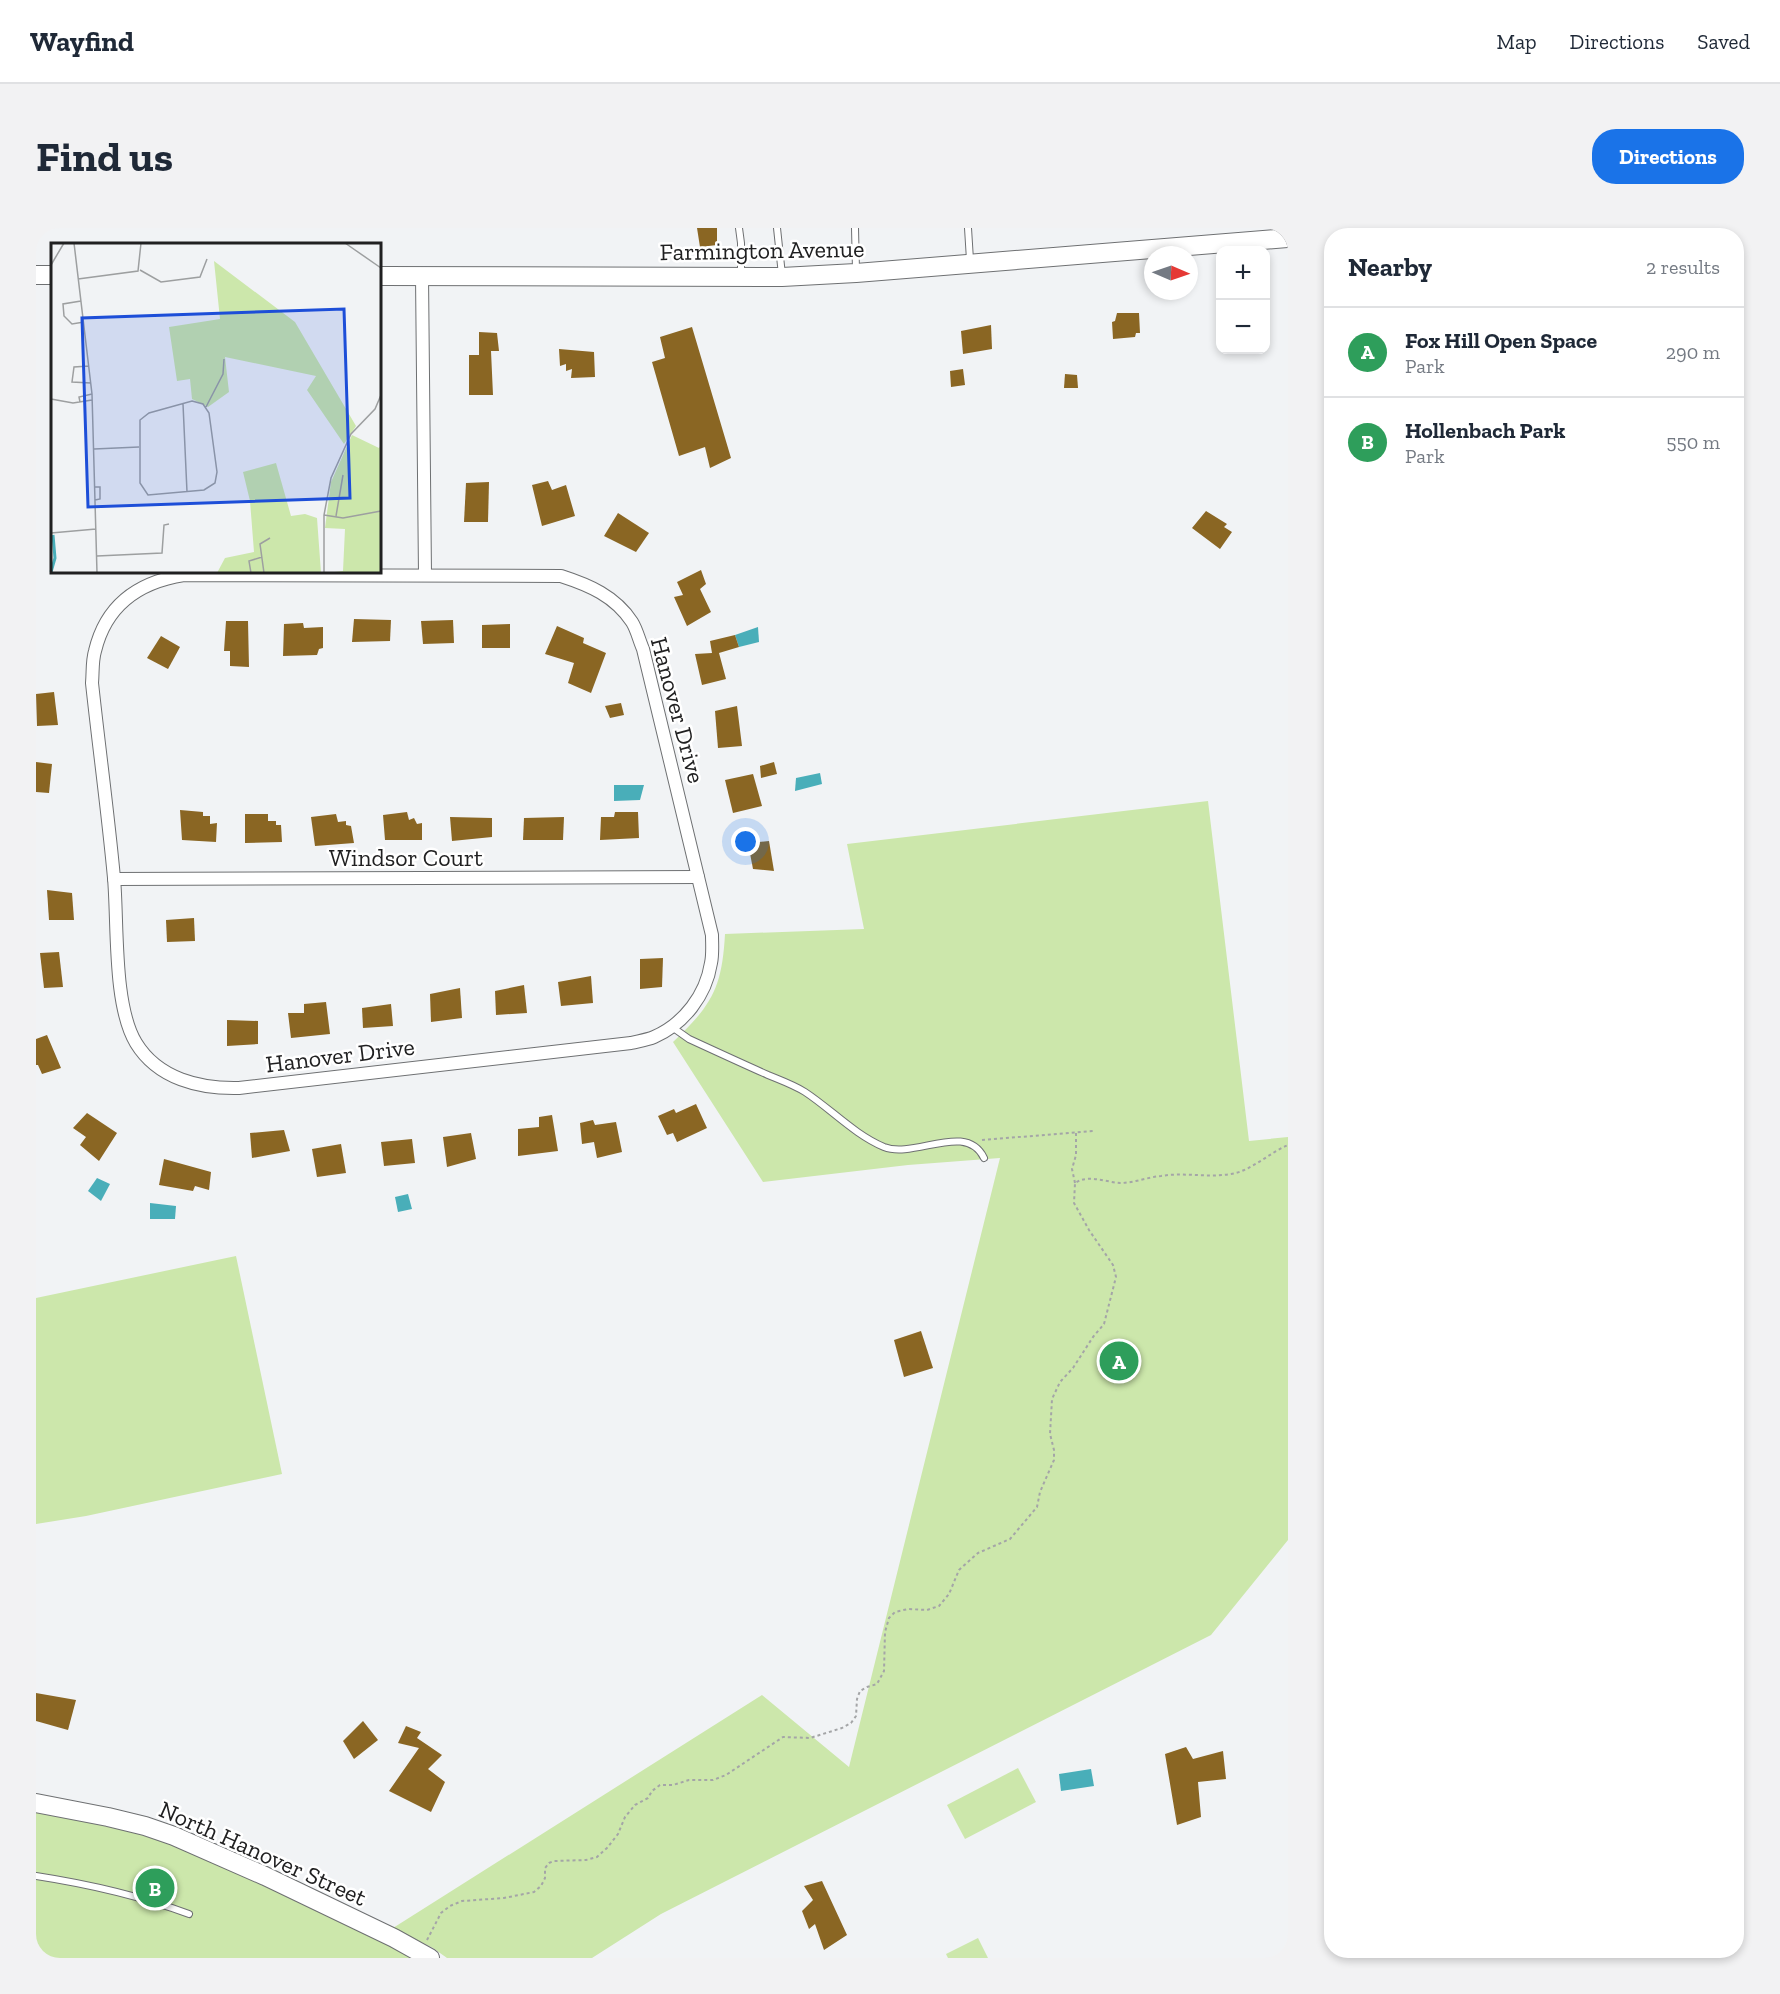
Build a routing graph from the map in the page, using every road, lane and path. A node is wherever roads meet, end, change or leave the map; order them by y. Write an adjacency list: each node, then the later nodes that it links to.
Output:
1 (739, 228): 10 (lane)
2 (777, 228): 11 (lane)
3 (855, 228): 7 (lane)
4 (968, 228): 6 (lane)
5 (1288, 238): 6 (street, Farmington Avenue)
6 (970, 263): 7 (street, Farmington Avenue)
7 (856, 273): 11 (street, Farmington Avenue)
8 (381, 276): 9 (street, Farmington Avenue)
9 (422, 276): 10 (street, Farmington Avenue); 12 (street)
10 (741, 277): 11 (street, Farmington Avenue)
11 (782, 277)
12 (425, 575): 13 (street, Hanover Drive); 14 (street, Hanover Drive)
13 (698, 877): 14 (street, Windsor Court); 15 (street, Hanover Drive)
14 (114, 879): 15 (street, Hanover Drive)
15 (671, 1026): 18 (lane)
16 (1094, 1131): 17 (path)
17 (1076, 1132): 18 (path); 21 (path)
18 (964, 1141): 20 (lane)
19 (1288, 1145): 21 (path)
20 (984, 1158)
21 (1075, 1183): 25 (path)
22 (36, 1803): 25 (street, North Hanover Street)
23 (36, 1876): 24 (lane)
24 (189, 1914)
25 (425, 1955)

